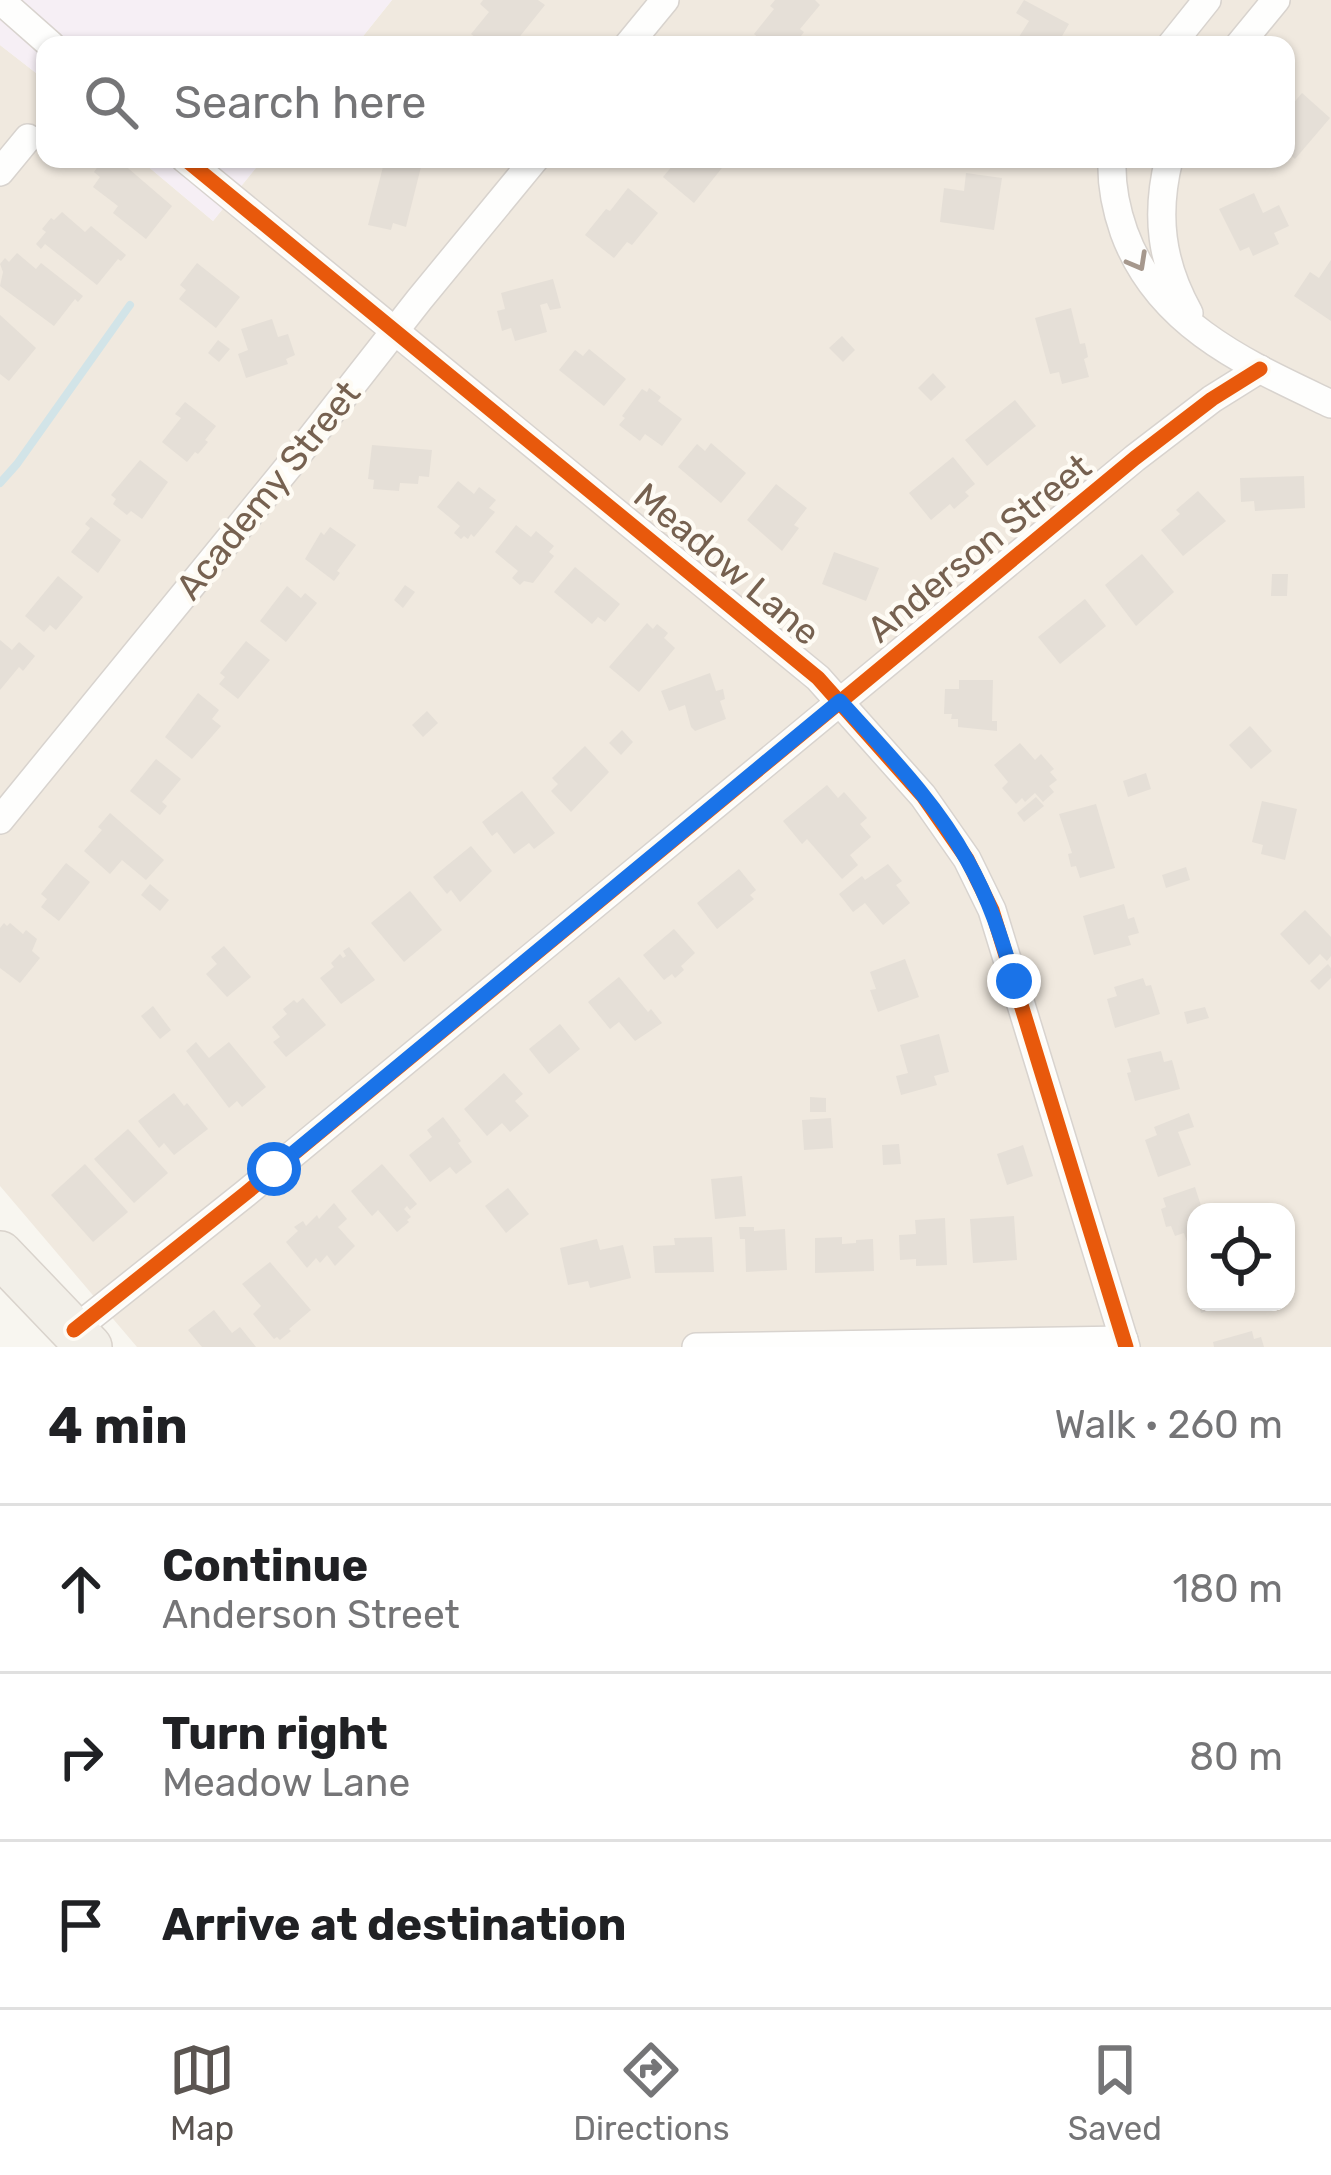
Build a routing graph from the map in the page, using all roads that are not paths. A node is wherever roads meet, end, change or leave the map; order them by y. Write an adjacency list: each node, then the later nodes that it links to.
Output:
1 (0, 0): 5 (street)
2 (665, 0): 6 (street)
3 (1207, 0): 7 (street)
4 (1276, 0): 8 (street)
5 (41, 36)
6 (635, 36)
7 (1178, 36)
8 (1247, 36)
9 (28, 138): 14 (street)
10 (196, 168): 15 (street, Meadow Lane)
11 (528, 168): 15 (street, Academy Street)
12 (1112, 168): 16 (street, one-way to 16)
13 (1166, 168): 16 (street)
14 (0, 172)
15 (394, 332): 19 (street, Meadow Lane); 20 (street, Academy Street)
16 (1209, 340): 17 (street)
17 (1260, 369): 18 (street); 19 (street, Anderson Street)
18 (1331, 404)
19 (840, 701): 22 (street, Anderson Street); 23 (street, Meadow Lane)
20 (0, 820)
21 (0, 1254): 22 (main road)
22 (82, 1339)
23 (1125, 1343): 24 (street)
24 (696, 1347)

